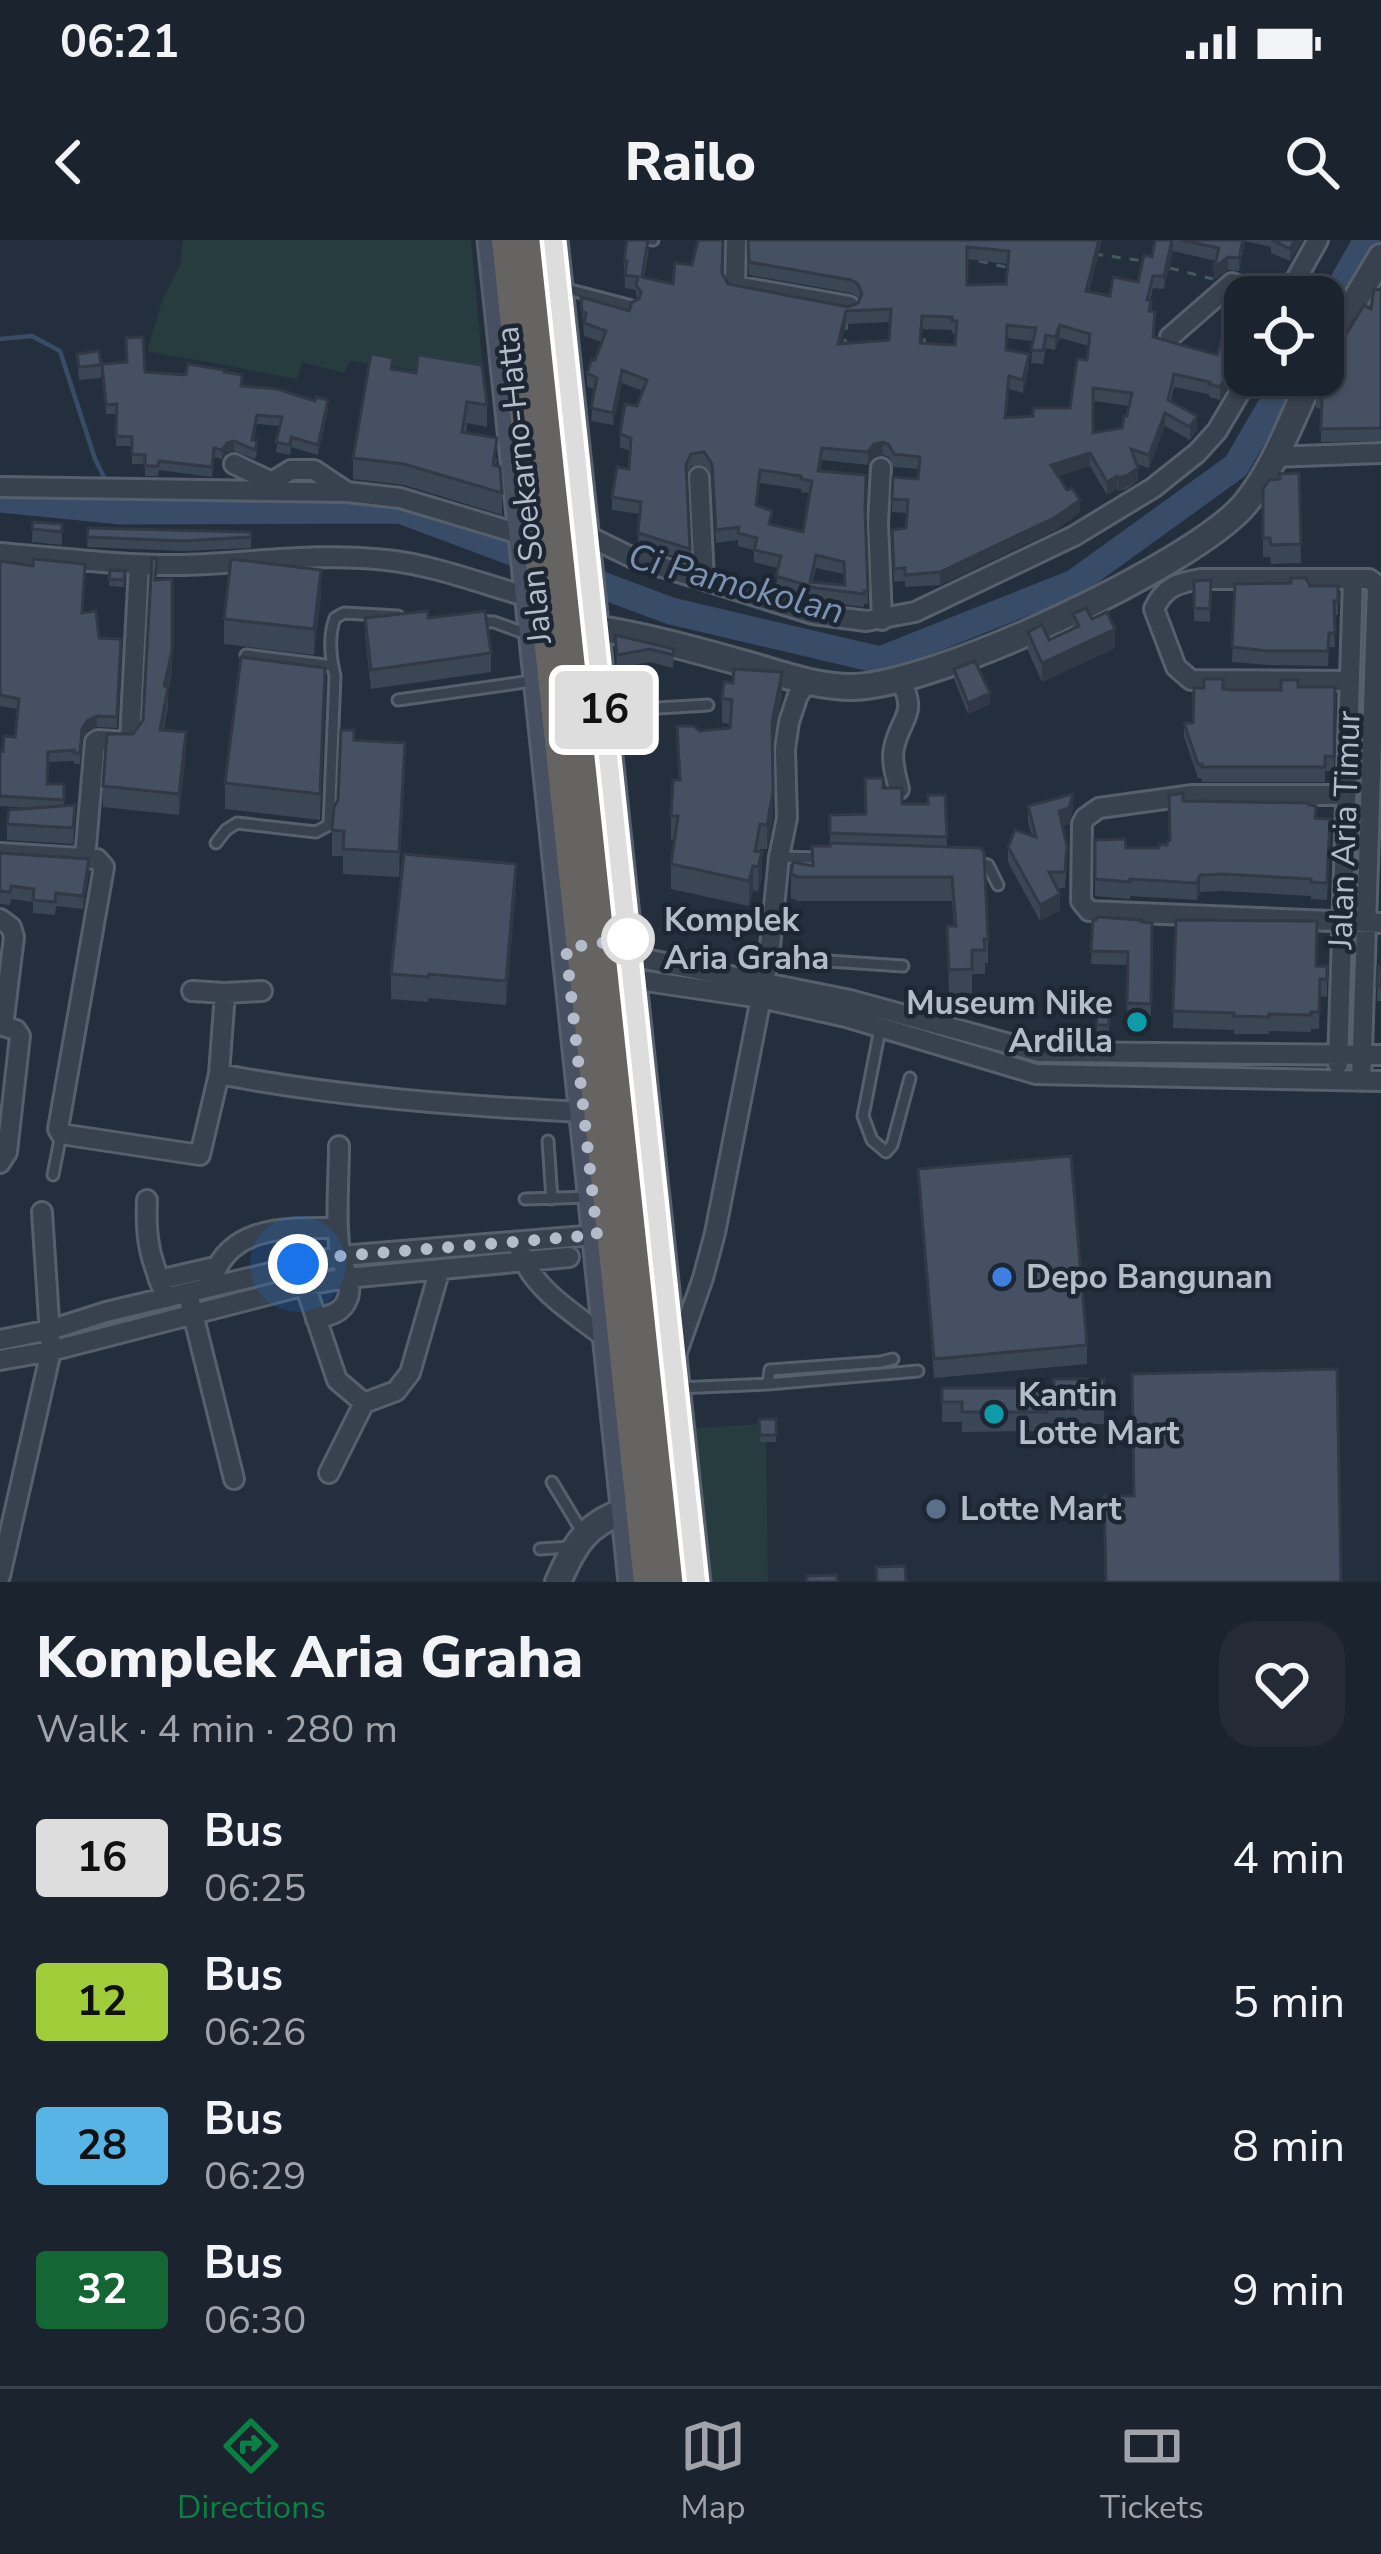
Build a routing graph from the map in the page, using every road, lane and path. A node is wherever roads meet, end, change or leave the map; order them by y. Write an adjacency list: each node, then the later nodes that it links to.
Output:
1 (492, 240): 26 (main road, Jalan Soekarno-Hatta)
2 (736, 240): 14 (street)
3 (1318, 240): 9 (street)
4 (533, 242): 11 (main road); 30 (highway, Jalan Soekarno-Hatta); 30 (highway, Jalan Soekarno-Hatta)
5 (1091, 253): 10 (path)
6 (1381, 257): 16 (street)
7 (969, 258): 8 (path)
8 (1015, 268)
9 (1298, 276)
10 (1224, 282)
11 (558, 287): 13 (lane); 30 (main road)
12 (1224, 291): 17 (street)
13 (632, 306)
14 (849, 306): 18 (path)
15 (927, 316): 19 (path)
16 (1344, 319)
17 (1170, 337)
18 (859, 344)
19 (912, 347)
20 (1237, 396): 38 (street)
21 (1303, 396): 23 (street)
22 (1381, 453): 23 (street)
23 (1274, 457): 43 (street)
24 (234, 464): 29 (street)
25 (881, 468): 38 (street)
26 (517, 472): 30 (highway)
27 (698, 477): 33 (street)
28 (0, 488): 29 (street)
29 (347, 491): 30 (street)
30 (552, 543): 33 (street); 35 (highway, Jalan Soekarno-Hatta); 35 (main road)
31 (0, 553): 32 (street)
32 (139, 565): 35 (street); 56 (street)
33 (704, 579): 38 (street)
34 (1353, 579): 44 (street, Jalan Aria Timur); 44 (street); 50 (street, Jalan Aria Timur)
35 (560, 602): 39 (main road, Jalan Soekarno-Hatta); 45 (street); 48 (main road, Jalan Soekarno-Hatta); 64 (highway, Jalan Soekarno-Hatta)
36 (413, 617): 41 (lane)
37 (453, 620): 39 (lane)
38 (882, 620)
39 (533, 637): 42 (main road, Jalan Soekarno-Hatta)
40 (246, 655): 41 (lane)
41 (333, 666): 53 (lane)
42 (538, 680): 46 (lane); 64 (main road, Jalan Soekarno-Hatta)
43 (900, 680): 45 (street); 51 (street)
44 (1350, 680): 49 (street, Jalan Aria Timur)
45 (808, 682): 55 (street)
46 (398, 700)
47 (708, 705): 48 (lane)
48 (604, 711): 64 (main road, Jalan Soekarno-Hatta)
49 (1348, 742): 50 (street); 52 (street, Jalan Aria Timur)
50 (1372, 744): 62 (street, Jalan Aria Timur)
51 (899, 789)
52 (1346, 795): 61 (street, Jalan Aria Timur); 61 (street)
53 (216, 843)
54 (0, 854): 56 (street)
55 (779, 857): 57 (lane); 63 (street)
56 (85, 858): 83 (street)
57 (839, 858)
58 (955, 862): 59 (lane)
59 (998, 885)
60 (0, 919): 71 (street)
61 (1341, 922): 62 (street); 75 (street, Jalan Aria Timur)
62 (1374, 923): 76 (street, Jalan Aria Timur)
63 (769, 957): 65 (lane); 66 (street)
64 (605, 965): 66 (street); 72 (highway, Jalan Soekarno-Hatta); 82 (main road, Jalan Soekarno-Hatta)
65 (903, 966)
66 (762, 990): 70 (street); 116 (street)
67 (192, 991): 69 (street)
68 (262, 991): 69 (street)
69 (225, 993): 77 (street)
70 (848, 1008): 73 (street); 74 (street)
71 (2, 1025): 86 (street)
72 (615, 1027): 93 (highway, Jalan Soekarno-Hatta); 99 (main road, Jalan Soekarno-Hatta); 128 (highway, Jalan Soekarno-Hatta)
73 (880, 1029): 78 (street); 79 (lane)
74 (1039, 1052): 75 (street); 78 (street)
75 (1339, 1054): 76 (street); 80 (street, Jalan Aria Timur)
76 (1371, 1055): 81 (street, Jalan Aria Timur)
77 (219, 1074): 82 (street); 83 (street)
78 (1036, 1074): 80 (street)
79 (910, 1078)
80 (1337, 1081): 81 (street)
81 (1371, 1081)
82 (583, 1112): 88 (main road, Jalan Soekarno-Hatta)
83 (61, 1134): 87 (lane)
84 (548, 1141): 90 (lane)
85 (339, 1146): 94 (street)
86 (0, 1162)
87 (52, 1175)
88 (592, 1197): 90 (lane); 95 (main road, Jalan Soekarno-Hatta)
89 (525, 1199): 90 (lane)
90 (553, 1199)
91 (147, 1200): 105 (street)
92 (42, 1212): 109 (street)
93 (640, 1217): 99 (highway); 129 (highway, Jalan Soekarno-Hatta)
94 (338, 1228): 97 (street); 102 (street)
95 (597, 1235): 96 (street); 110 (main road, Jalan Soekarno-Hatta)
96 (520, 1251): 97 (street); 98 (street); 101 (street); 110 (street)
97 (340, 1256): 100 (street); 103 (street)
98 (569, 1257)
99 (660, 1260): 116 (main road, Jalan Soekarno-Hatta)
100 (298, 1264): 102 (street); 104 (street)
101 (440, 1269): 103 (street); 118 (street)
102 (212, 1277): 105 (street); 106 (street)
103 (346, 1278): 104 (street); 108 (street)
104 (306, 1285): 107 (street); 108 (street)
105 (163, 1289): 106 (street); 109 (street)
106 (188, 1292): 107 (street)
107 (192, 1313): 112 (street); 120 (street)
108 (316, 1319): 118 (street)
109 (50, 1330): 111 (street); 112 (street)
110 (607, 1339): 122 (main road, Jalan Soekarno-Hatta)
111 (0, 1340)
112 (52, 1352): 114 (street); 125 (street)
113 (893, 1359): 117 (lane)
114 (0, 1360)
115 (919, 1371): 117 (lane)
116 (674, 1376): 117 (lane); 130 (main road)
117 (768, 1384)
118 (364, 1403): 119 (street)
119 (329, 1473)
120 (234, 1479)
121 (552, 1482): 123 (lane)
122 (626, 1511): 123 (street); 127 (main road, Jalan Soekarno-Hatta)
123 (580, 1542): 124 (lane); 126 (street)
124 (540, 1549)
125 (3, 1576)
126 (558, 1582)
127 (633, 1582)
128 (649, 1582)
129 (678, 1582)
130 (695, 1582)

